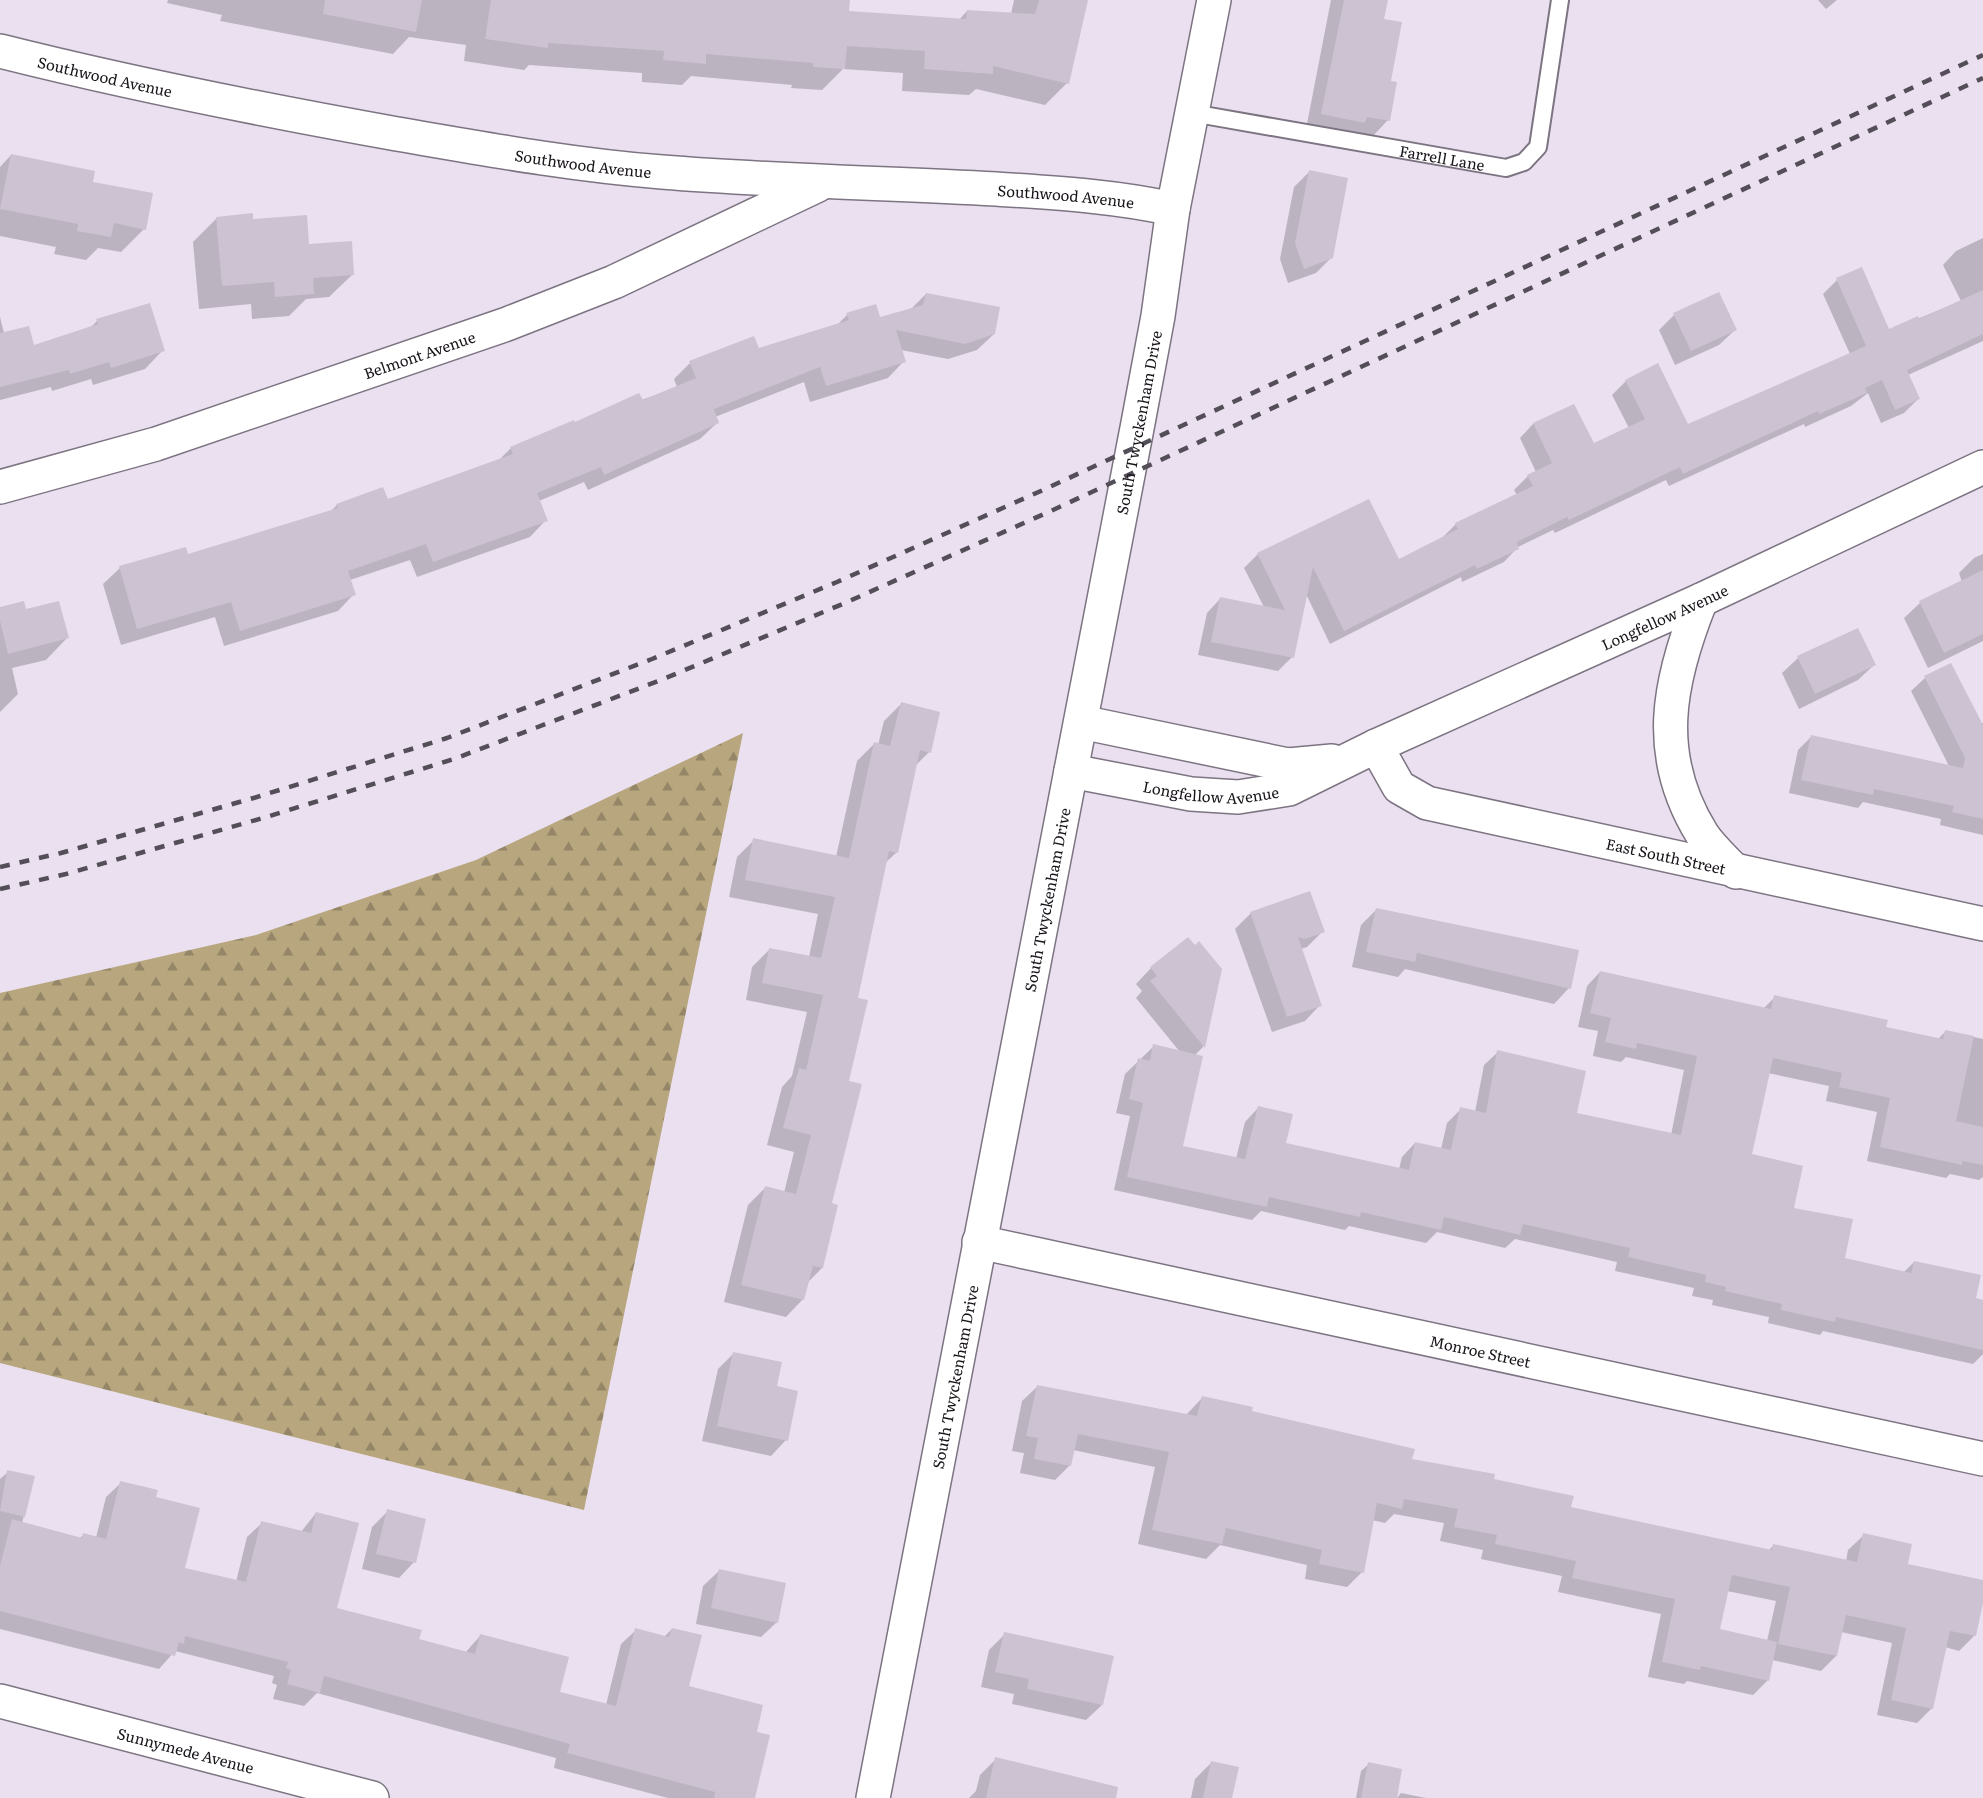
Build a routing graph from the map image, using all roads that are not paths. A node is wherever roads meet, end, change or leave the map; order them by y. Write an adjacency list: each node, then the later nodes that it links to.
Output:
1 (1214, 0): 4 (street, South Twyckenham Drive)
2 (1560, 0): 4 (lane, Farrell Lane)
3 (0, 51): 5 (street, Southwood Avenue)
4 (1192, 113): 6 (street, South Twyckenham Drive)
5 (823, 183): 6 (street, Southwood Avenue); 8 (street, Belmont Avenue)
6 (1173, 209): 10 (street, South Twyckenham Drive)
7 (1983, 467): 9 (street, Longfellow Avenue)
8 (0, 487)
9 (1701, 600): 11 (street, Longfellow Avenue); 14 (street)
10 (1081, 722): 12 (street, Longfellow Avenue); 13 (street, South Twyckenham Drive)
11 (1376, 746): 12 (street, Longfellow Avenue); 14 (street, East South Street)
12 (1346, 760): 13 (street, Longfellow Avenue)
13 (1071, 771): 16 (street, South Twyckenham Drive)
14 (1736, 872): 15 (street, East South Street)
15 (1983, 924)
16 (978, 1242): 17 (street, Monroe Street); 20 (street, South Twyckenham Drive)
17 (1983, 1459)
18 (0, 1701): 19 (street, Sunnymede Avenue)
19 (372, 1798)
20 (873, 1798)

